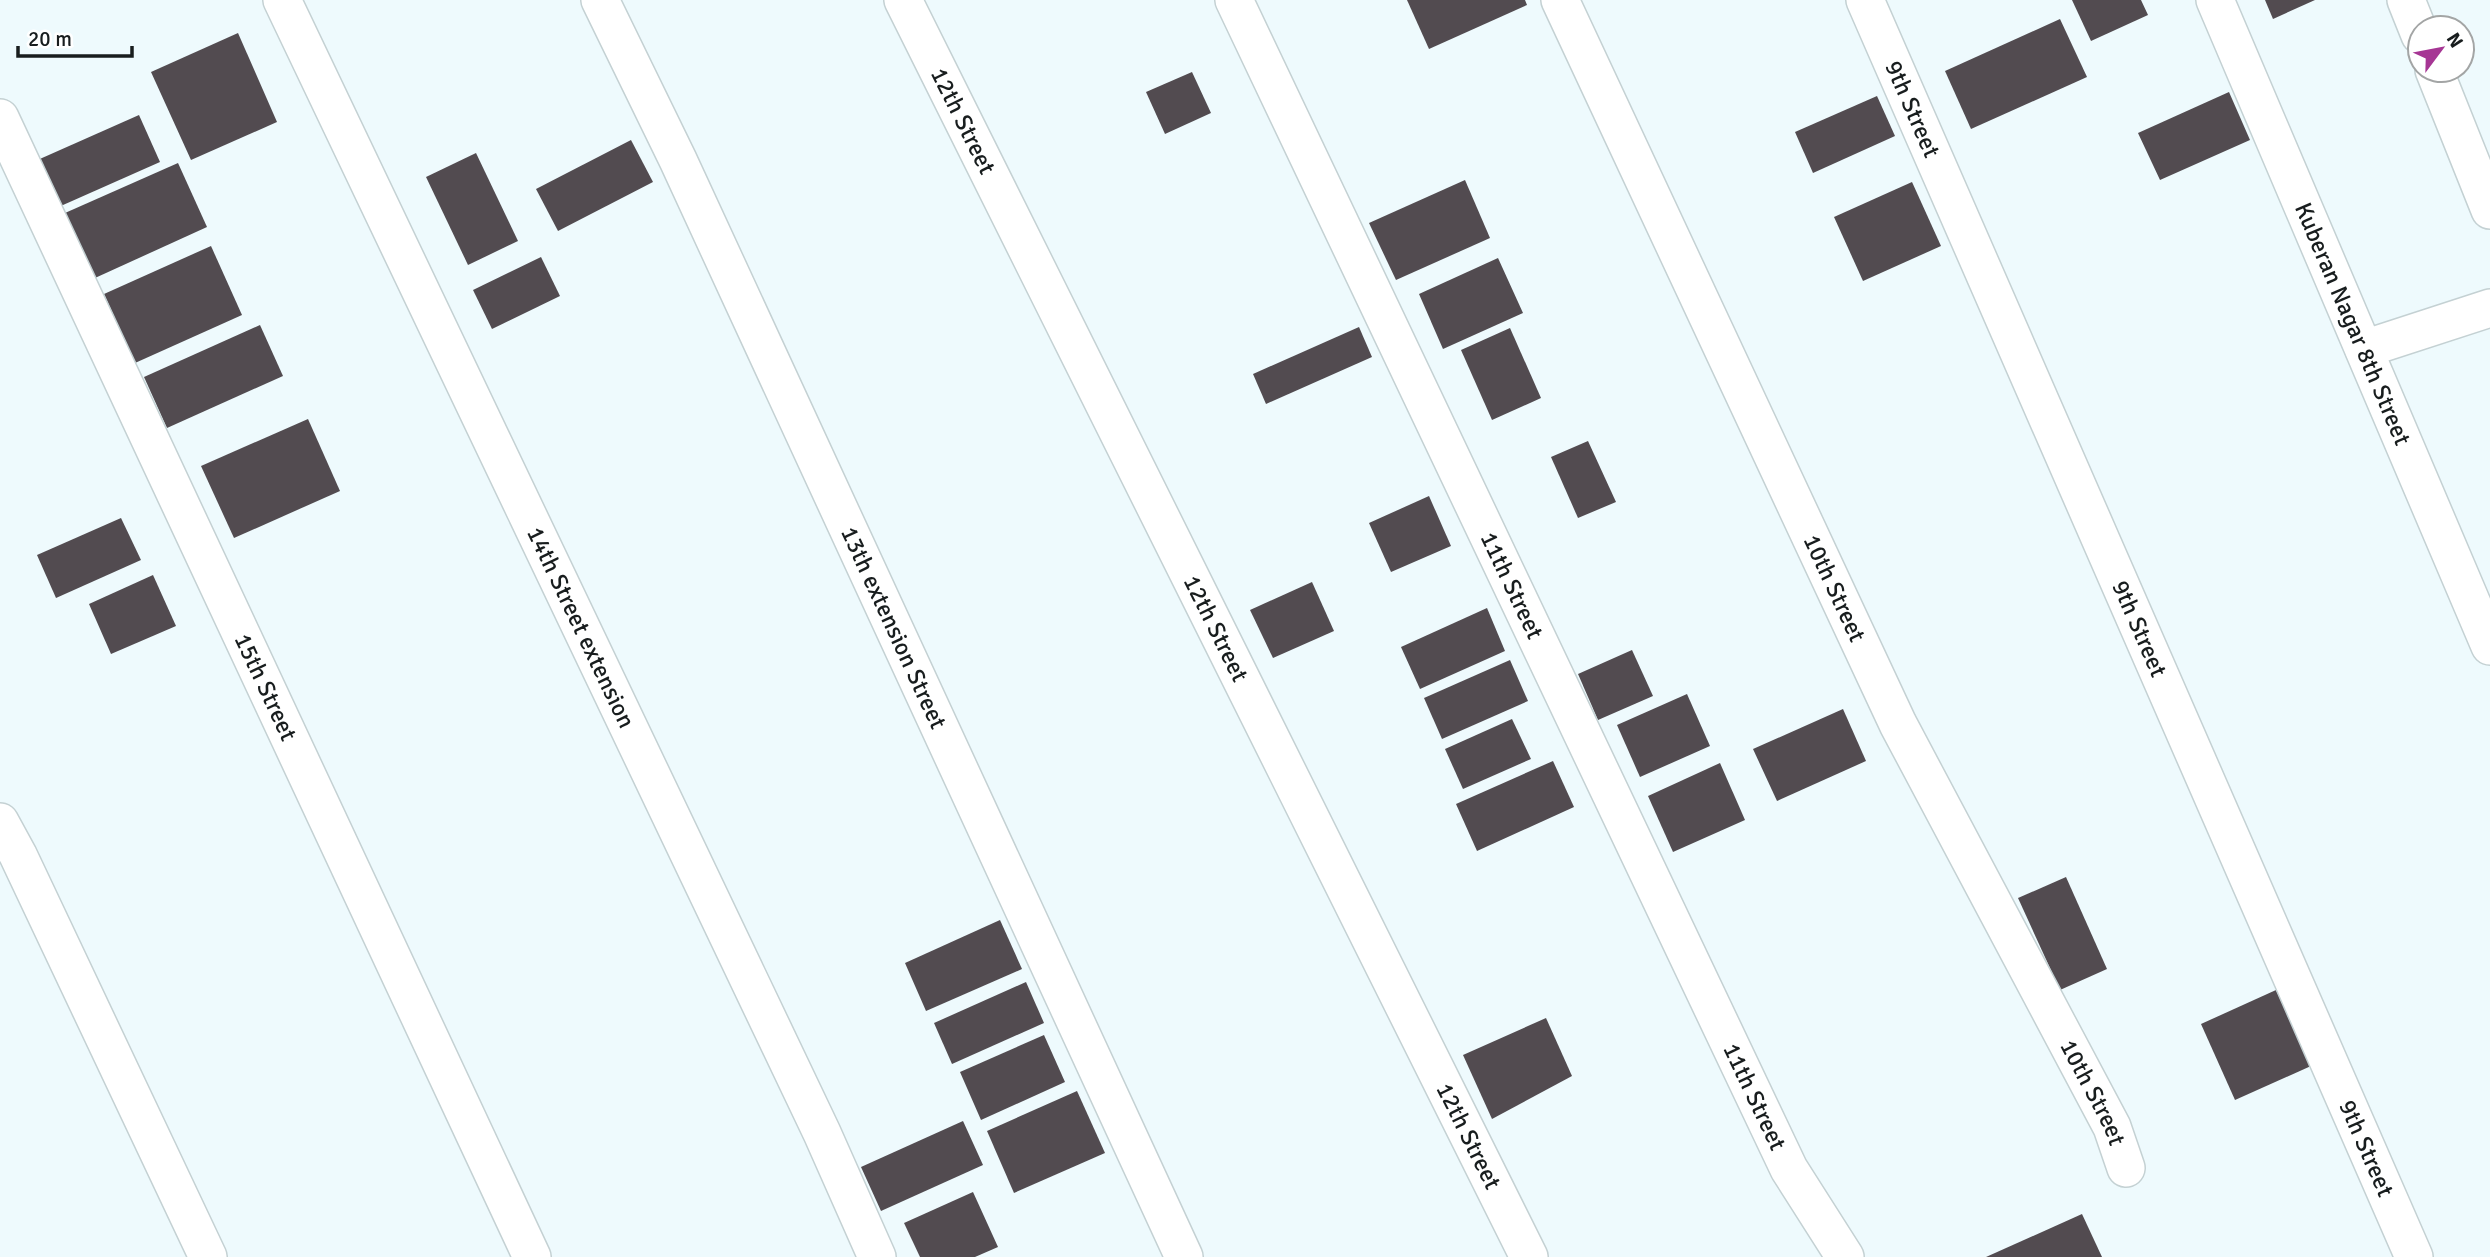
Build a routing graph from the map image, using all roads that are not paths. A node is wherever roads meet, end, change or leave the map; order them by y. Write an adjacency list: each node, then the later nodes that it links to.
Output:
1 (282, 0): 18 (street, 14th Street extension)
2 (600, 0): 19 (street, 13th extension Street)
3 (903, 0): 20 (street, 12th Street)
4 (1234, 0): 21 (street, 11th Street)
5 (1560, 0): 15 (street, 10th Street)
6 (1865, 0): 22 (street, 9th Street)
7 (2215, 0): 12 (street, Kuberan Nagar 8th Street)
8 (2440, 84): 10 (street)
9 (0, 118): 17 (street, 15th Street)
10 (2490, 210)
11 (2490, 308): 12 (street)
12 (2364, 349): 13 (street, Kuberan Nagar 8th Street)
13 (2490, 646)
14 (0, 822): 16 (street)
15 (2126, 1168)
16 (208, 1257)
17 (532, 1257)
18 (877, 1257)
19 (1184, 1257)
20 (1529, 1257)
21 (1844, 1257)
22 (2414, 1257)

